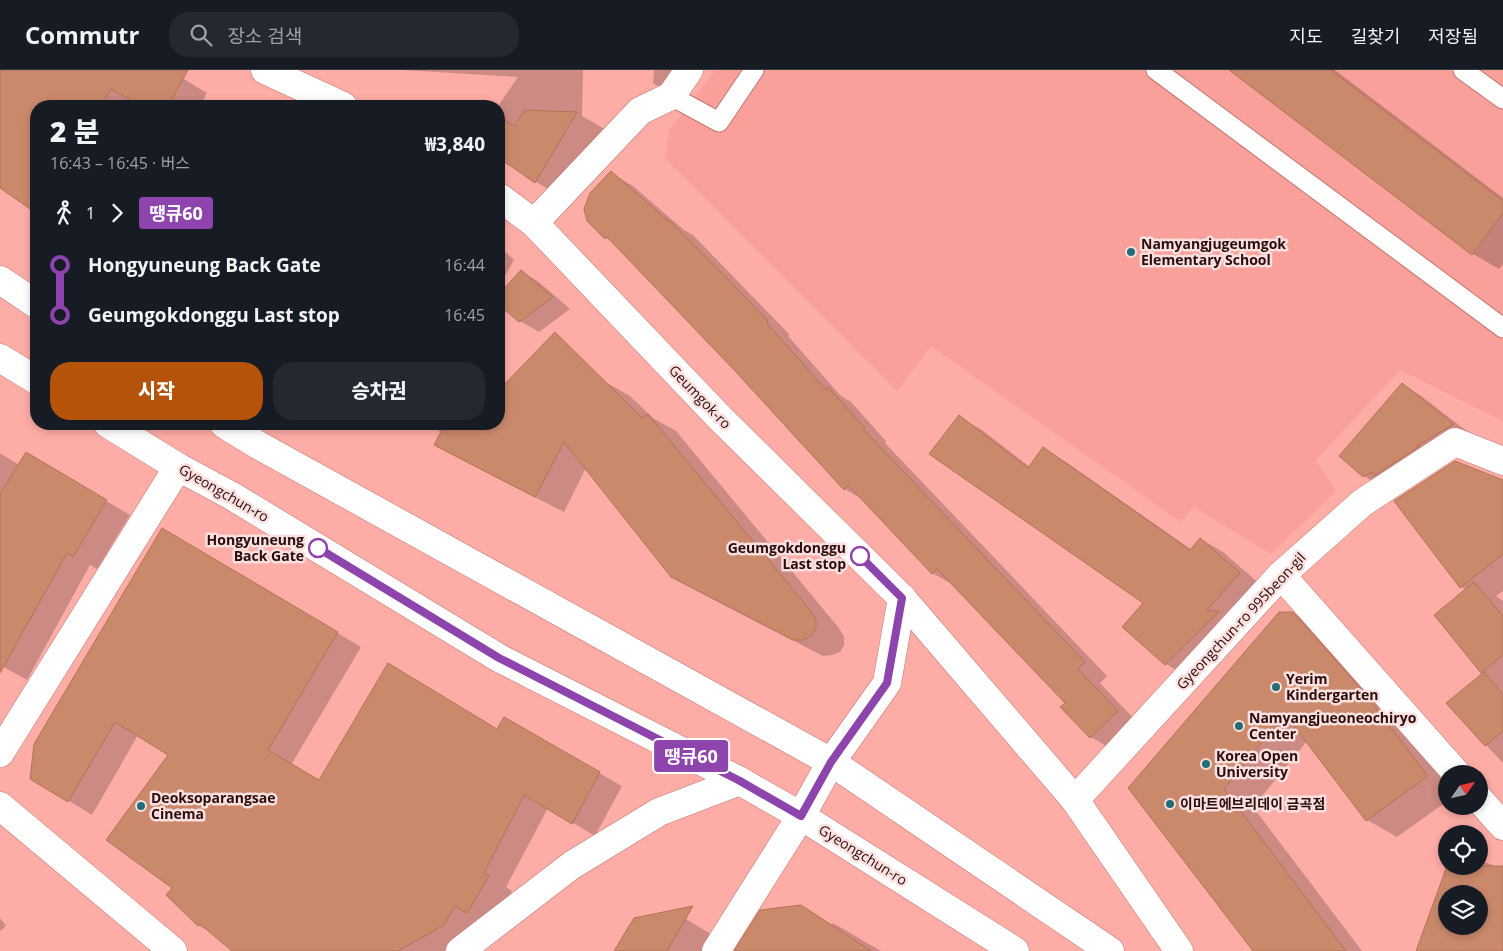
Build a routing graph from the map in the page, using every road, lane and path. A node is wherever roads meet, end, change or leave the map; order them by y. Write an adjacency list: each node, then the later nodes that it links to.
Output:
1 (265, 70): 8 (street)
2 (689, 70): 6 (street)
3 (754, 70): 6 (lane)
4 (1156, 70): 13 (lane)
5 (1463, 70): 7 (lane)
6 (671, 96): 10 (street)
7 (1503, 99)
8 (330, 100)
9 (505, 201): 10 (street, Geumgok-ro)
10 (534, 223): 21 (street, Geumgok-ro)
11 (0, 280): 12 (street)
12 (30, 300)
13 (1503, 328)
14 (0, 358): 15 (street)
15 (30, 376)
16 (118, 430): 19 (street, Gyeongchun-ro)
17 (234, 430): 23 (street)
18 (1503, 461): 20 (street, Gyeongchun-ro 995beon-gil)
19 (178, 467): 22 (street); 25 (street, Gyeongchun-ro)
20 (1281, 575): 24 (street); 26 (street, Gyeongchun-ro 995beon-gil)
21 (902, 598): 23 (street); 26 (street, Geumgok-ro)
22 (0, 753)
23 (831, 762): 29 (street); 35 (street)
24 (1449, 765)
25 (740, 781): 29 (street, Gyeongchun-ro); 32 (street)
26 (1075, 800): 36 (street, Geumgok-ro)
27 (0, 806): 31 (street)
28 (1488, 809): 30 (street)
29 (801, 816): 33 (street); 34 (street, Gyeongchun-ro)
30 (1503, 826)
31 (172, 951)
32 (460, 951)
33 (716, 951)
34 (1015, 951)
35 (1110, 951)
36 (1179, 951)

